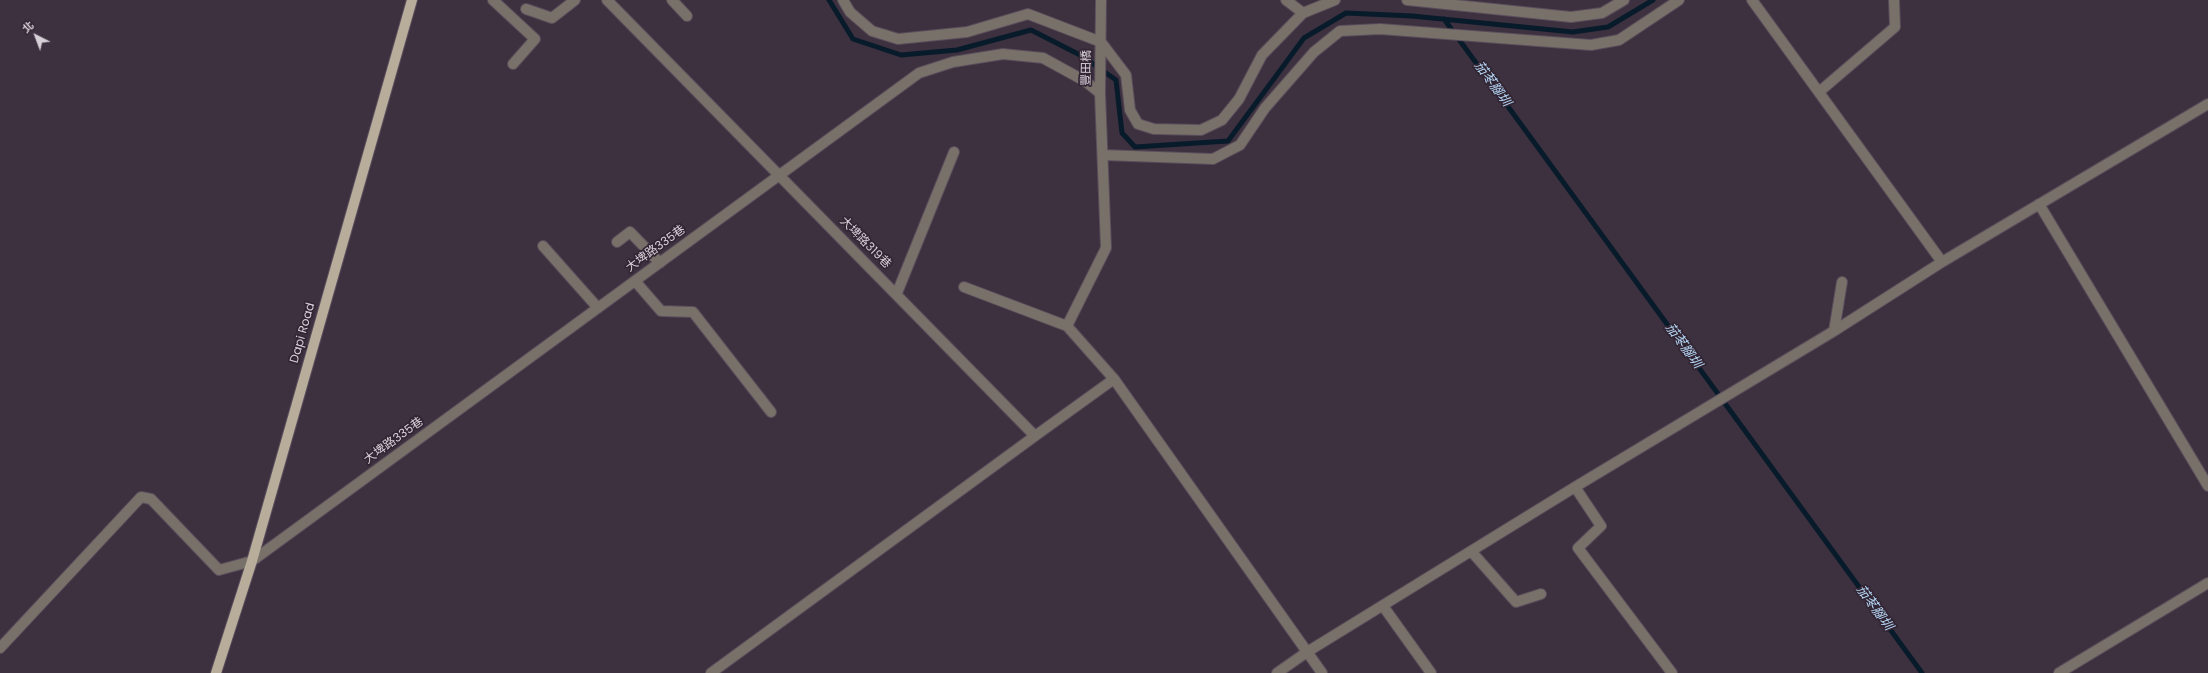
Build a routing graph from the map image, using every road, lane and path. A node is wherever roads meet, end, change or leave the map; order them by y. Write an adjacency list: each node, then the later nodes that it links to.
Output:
1 (412, 0): 44 (main road, Dapi Road)
2 (493, 0): 19 (street)
3 (575, 0): 15 (street)
4 (672, 0): 17 (street)
5 (843, 0): 18 (street)
6 (1101, 0): 18 (street, 豐田橋)
7 (1286, 0): 16 (street)
8 (1335, 0): 16 (street)
9 (1407, 0): 10 (street)
10 (1624, 0)
11 (1679, 0): 24 (street)
12 (1752, 0): 20 (street)
13 (1894, 0): 20 (street)
14 (610, 1): 25 (street, 大埤路319巷)
15 (526, 9)
16 (1304, 13): 18 (street)
17 (687, 16)
18 (1101, 42): 21 (street, 豐田橋)
19 (513, 64)
20 (1819, 92): 29 (street)
21 (1100, 94): 24 (street, 豐田橋); 25 (street, 大埤路335巷)
22 (2208, 104): 26 (street)
23 (954, 152): 34 (street)
24 (1103, 155): 36 (street, 豐田橋)
25 (779, 176): 30 (street, 大埤路335巷); 34 (street, 大埤路319巷)
26 (2039, 204): 29 (street); 41 (street)
27 (617, 242): 30 (street)
28 (543, 246): 35 (street)
29 (1942, 262): 37 (street)
30 (660, 263): 31 (street, 大埤路335巷)
31 (635, 280): 35 (street, 大埤路335巷); 39 (street)
32 (1842, 282): 37 (street)
33 (964, 287): 36 (street)
34 (897, 293): 40 (street, 大埤路319巷)
35 (598, 308): 44 (street, 大埤路335巷)
36 (1067, 326): 38 (street)
37 (1834, 331): 42 (street)
38 (1114, 379): 40 (street); 49 (street)
39 (771, 412)
40 (1035, 436): 51 (street)
41 (2208, 486)
42 (1575, 487): 43 (street); 55 (street)
43 (1471, 551): 46 (street); 47 (street)
44 (252, 561): 48 (street); 50 (main road, Dapi Road)
45 (2208, 583): 56 (street)
46 (1541, 594)
47 (1383, 606): 49 (street); 54 (street)
48 (0, 648)
49 (1307, 652): 52 (street); 53 (street)
50 (216, 673)
51 (711, 673)
52 (1277, 673)
53 (1322, 673)
54 (1431, 673)
55 (1672, 673)
56 (2059, 673)

